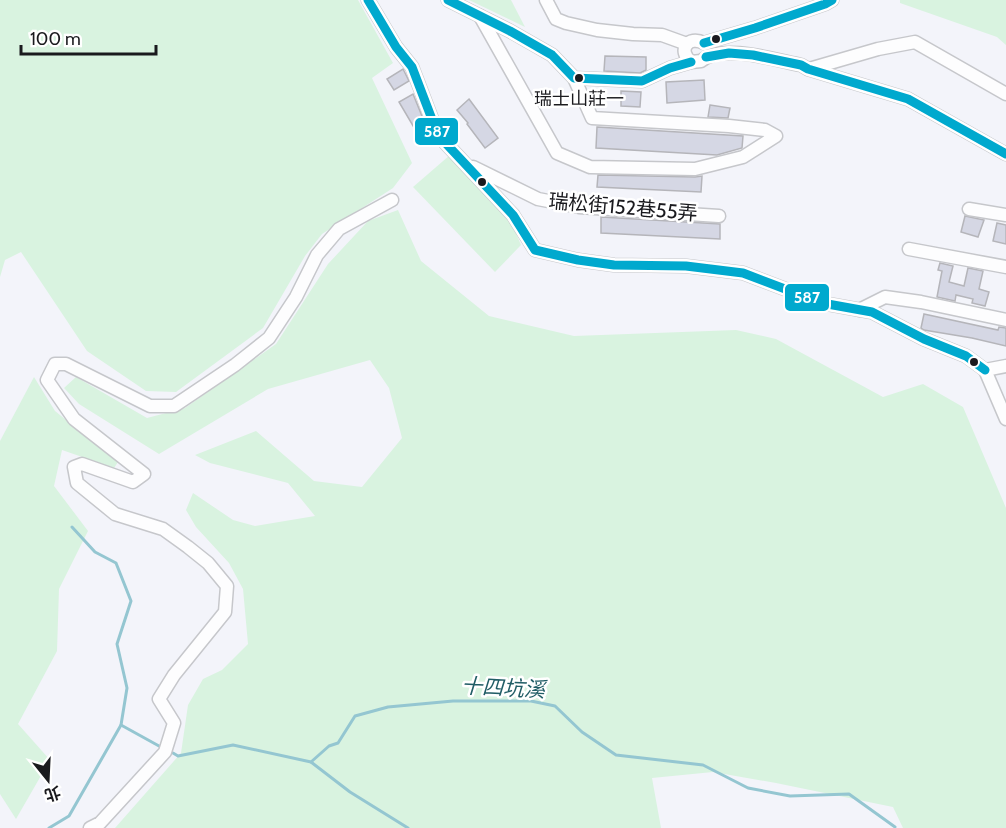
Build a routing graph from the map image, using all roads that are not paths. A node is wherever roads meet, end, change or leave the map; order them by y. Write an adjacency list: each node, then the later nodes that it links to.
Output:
1 (368, 0): 14 (street)
2 (448, 0): 5 (street)
3 (546, 0): 7 (street)
4 (832, 0): 6 (street)
5 (480, 16): 11 (street); 11 (street)
6 (704, 43): 7 (street); 8 (street)
7 (687, 44): 9 (street)
8 (706, 57): 9 (street); 10 (street)
9 (691, 62): 11 (street)
10 (808, 69): 12 (street); 13 (street)
11 (574, 78)
12 (1006, 94)
13 (1006, 154)
14 (464, 163): 18 (street, 瑞松街152巷55弄); 21 (street)
15 (393, 200): 26 (street)
16 (969, 209): 17 (street)
17 (1006, 215)
18 (719, 216)
19 (909, 249): 20 (street)
20 (1006, 267)
21 (858, 310): 22 (street); 24 (street)
22 (1006, 320)
23 (1006, 366): 24 (street)
24 (986, 370): 25 (street)
25 (1006, 419)
26 (90, 828)

